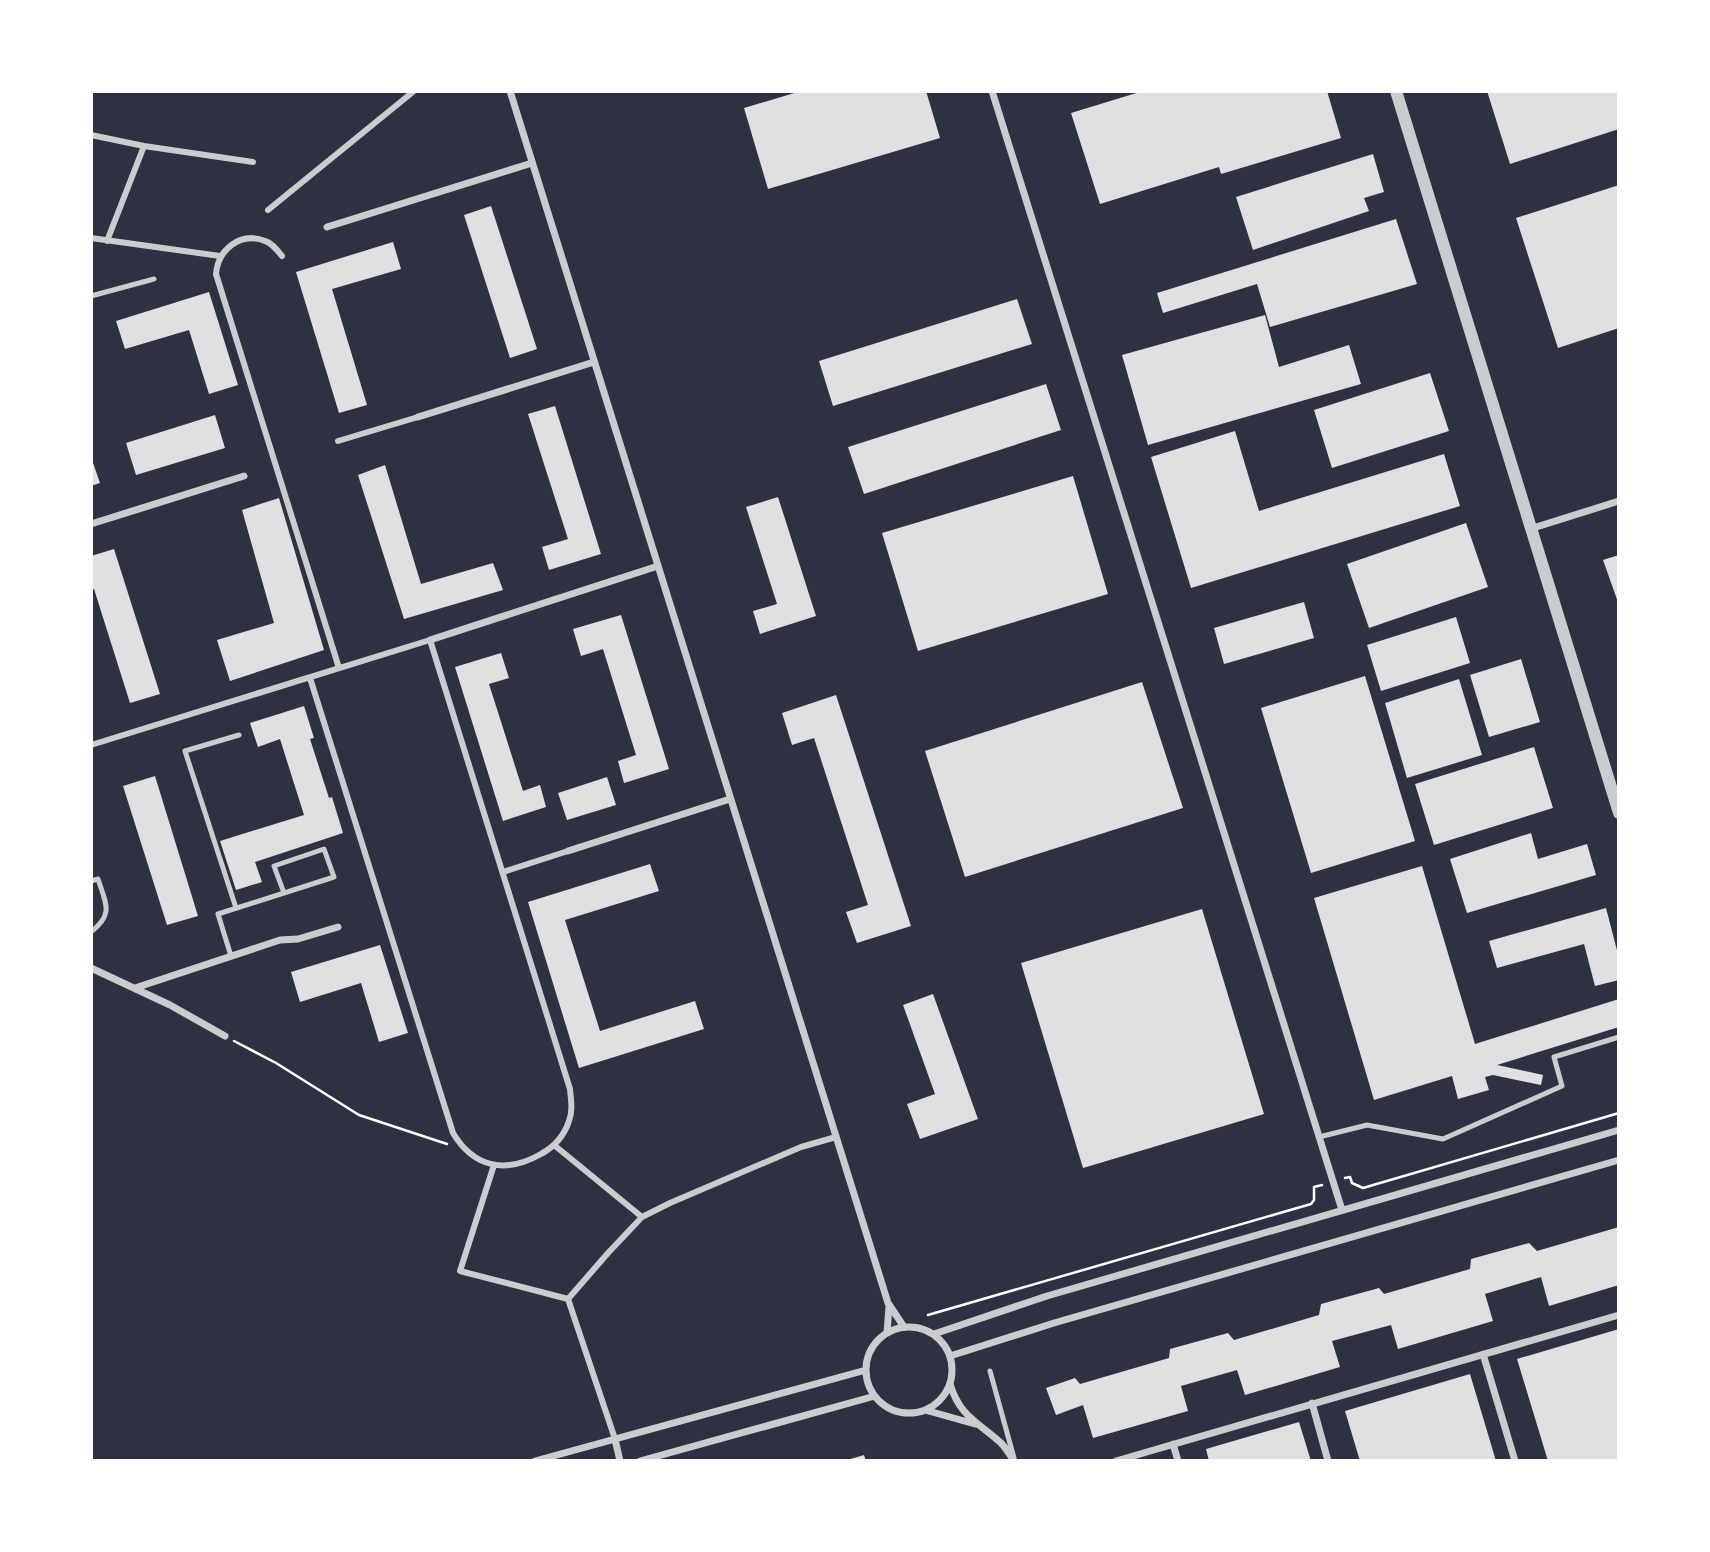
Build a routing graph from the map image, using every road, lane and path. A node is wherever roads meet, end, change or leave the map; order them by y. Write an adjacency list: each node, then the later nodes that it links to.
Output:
1 (414, 91): 9 (street)
2 (510, 91): 8 (street)
3 (992, 91): 47 (street)
4 (1396, 91): 23 (street)
5 (91, 135): 6 (street)
6 (144, 146): 7 (street); 12 (street)
7 (253, 162)
8 (532, 163): 10 (street); 17 (street)
9 (268, 210)
10 (327, 227)
11 (91, 239): 12 (street)
12 (107, 241): 13 (street)
13 (220, 256): 14 (street); 26 (street)
14 (282, 256)
15 (154, 279): 16 (lane)
16 (91, 296)
17 (594, 362): 18 (street); 24 (street)
18 (418, 416): 19 (street)
19 (338, 441)
20 (244, 476): 22 (street)
21 (1619, 500): 23 (street)
22 (91, 524)
23 (1530, 529): 31 (street)
24 (658, 566): 25 (street); 30 (street)
25 (430, 640): 26 (street); 33 (street)
26 (339, 668): 27 (street)
27 (310, 678): 29 (street); 49 (street)
28 (239, 735): 36 (lane)
29 (91, 745)
30 (730, 799): 32 (street); 46 (street)
31 (1618, 804)
32 (568, 852): 33 (street)
33 (503, 872): 48 (street)
34 (91, 881): 38 (lane)
35 (284, 893): 35 (lane); 36 (lane)
36 (236, 908): 39 (lane)
37 (338, 926): 39 (street)
38 (91, 932)
39 (231, 956): 41 (street)
40 (91, 968): 41 (street)
41 (135, 988): 42 (street)
42 (225, 1036): 49 (path)
43 (1619, 1037): 47 (lane)
44 (1619, 1113): 52 (path)
45 (1619, 1130): 53 (street)
46 (836, 1137): 54 (street); 56 (street)
47 (1319, 1137): 52 (street)
48 (554, 1145): 51 (street); 54 (street)
49 (466, 1150): 51 (street)
50 (1619, 1160): 63 (street)
51 (494, 1165): 55 (street)
52 (1333, 1182): 53 (street); 57 (path)
53 (1342, 1210): 61 (street)
54 (642, 1217): 55 (street)
55 (568, 1299): 71 (street)
56 (888, 1303): 59 (street); 60 (street)
57 (928, 1315)
58 (1619, 1315): 62 (street)
59 (904, 1327): 60 (street); 61 (street)
60 (887, 1333): 64 (street)
61 (934, 1334): 63 (street)
62 (1483, 1354): 68 (street); 80 (street)
63 (950, 1356): 66 (street)
64 (866, 1370): 67 (street); 71 (street)
65 (990, 1371): 76 (lane)
66 (950, 1384): 69 (street); 70 (street)
67 (875, 1396): 69 (street); 75 (street)
68 (1311, 1404): 72 (street); 79 (street)
69 (925, 1410): 70 (street)
70 (975, 1424): 76 (street)
71 (615, 1439): 73 (street); 74 (street)
72 (1173, 1444): 77 (street); 78 (street)
73 (535, 1461)
74 (620, 1461)
75 (640, 1461)
76 (1015, 1461)
77 (1116, 1461)
78 (1178, 1461)
79 (1328, 1461)
80 (1515, 1461)

